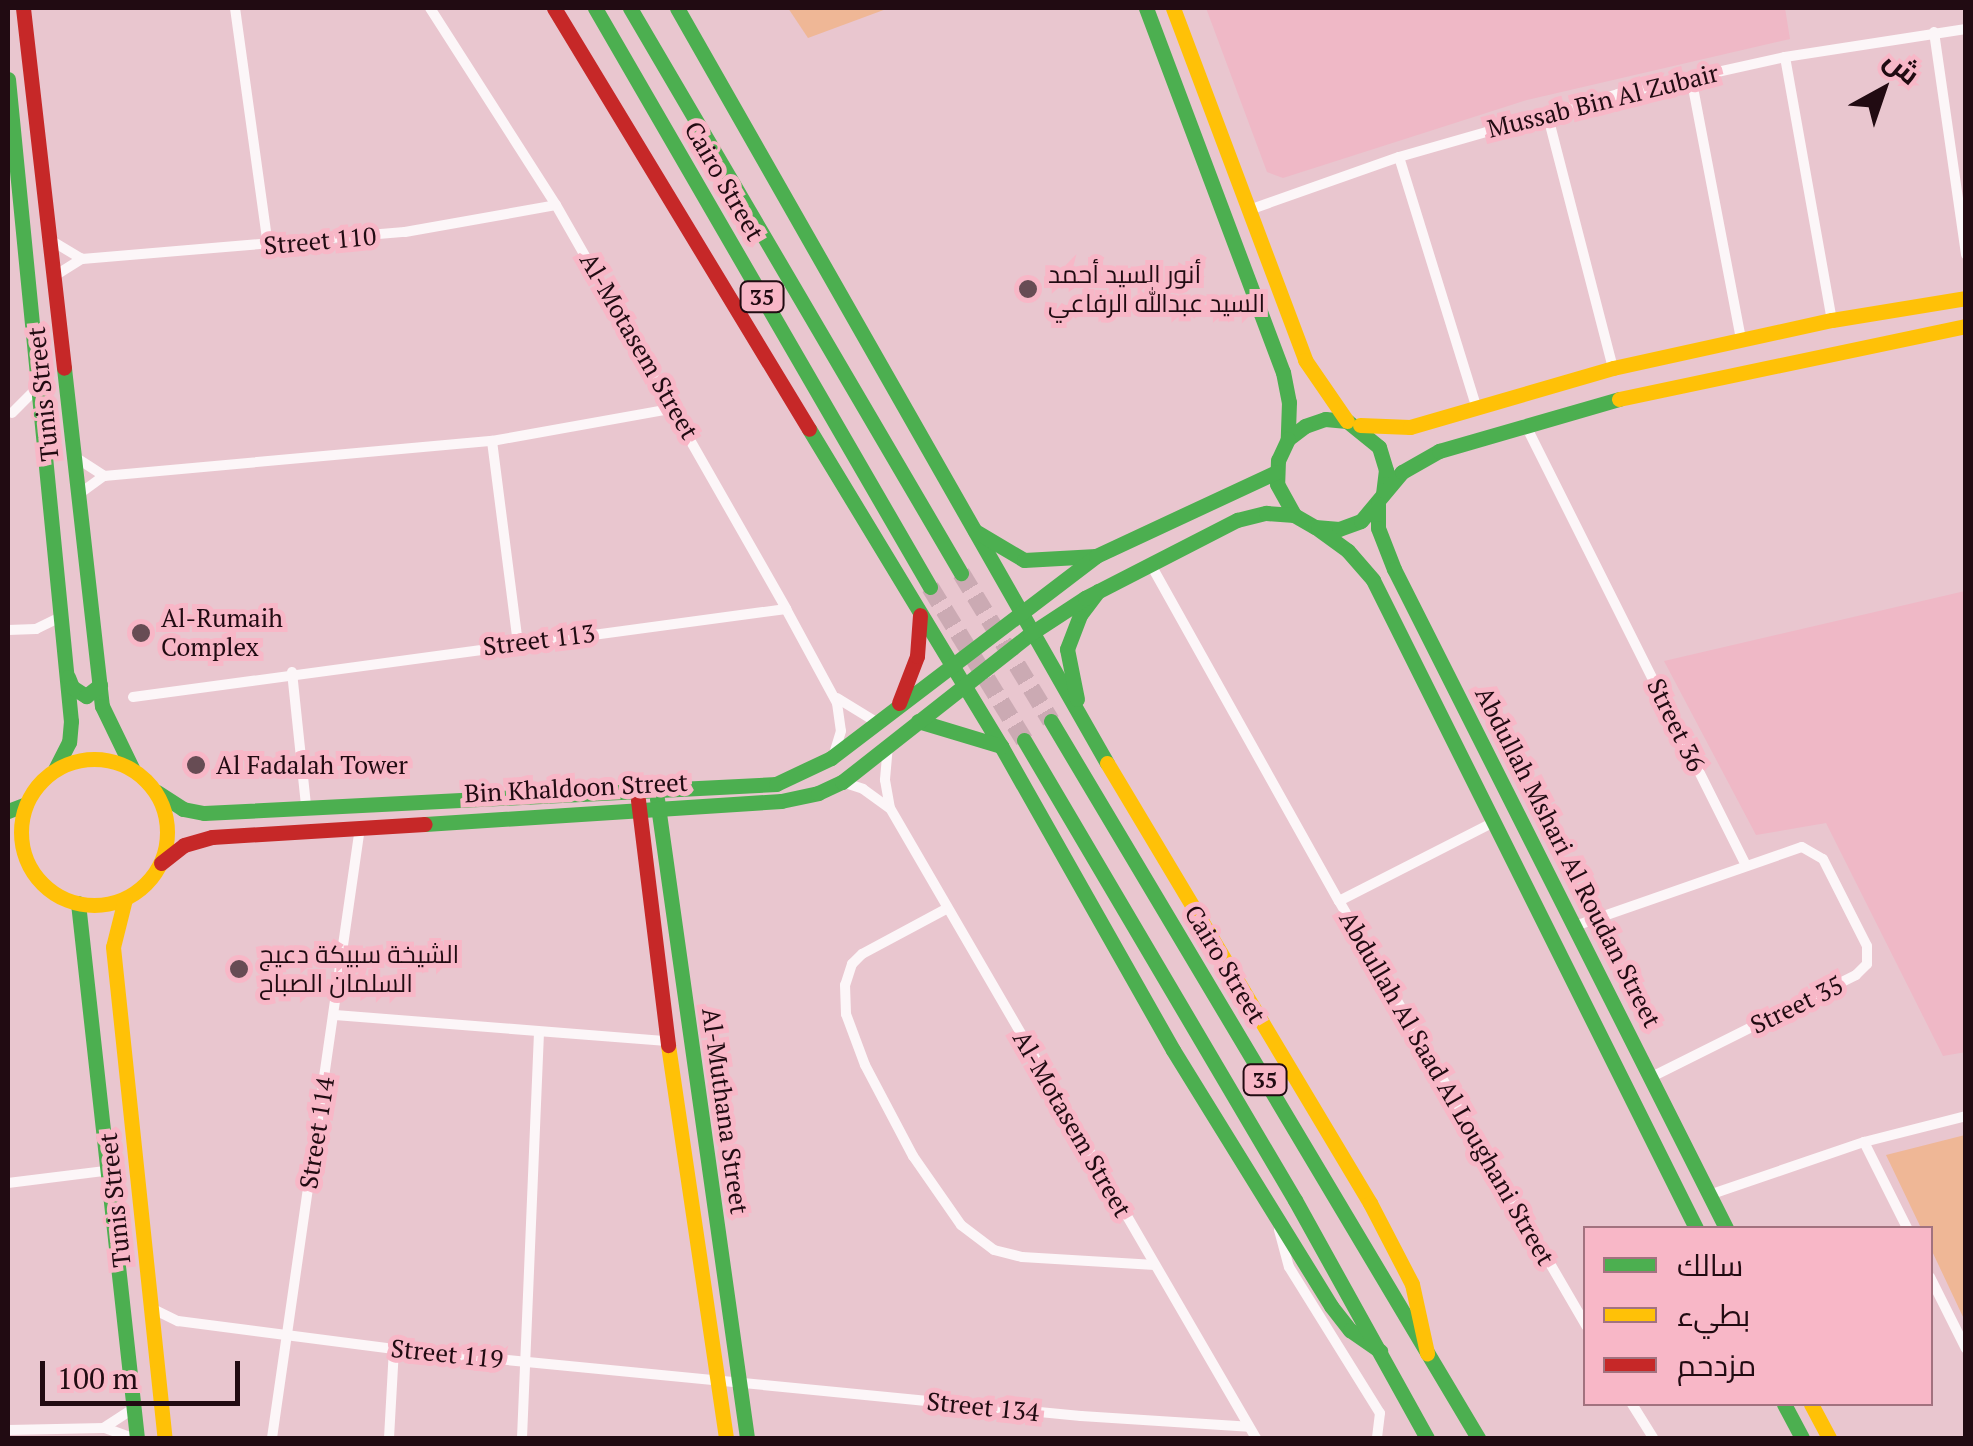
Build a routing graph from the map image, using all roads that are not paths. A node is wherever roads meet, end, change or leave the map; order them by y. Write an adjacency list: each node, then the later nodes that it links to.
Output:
1 (235, 8): 24 (street)
2 (430, 8): 21 (street, Al-Motasem Street)
3 (554, 8): 64 (main road)
4 (595, 8): 61 (main road, Cairo Street / 35)
5 (630, 8): 59 (main road, Cairo Street / 35)
6 (677, 8): 54 (main road)
7 (1146, 8): 16 (main road)
8 (1173, 8): 15 (main road)
9 (26, 10): 20 (main road, Tunis Street)
10 (1966, 29): 11 (street, Mussab Bin Al Zubair)
11 (1934, 32): 12 (street, Mussab Bin Al Zubair); 25 (street)
12 (1785, 57): 13 (street, Mussab Bin Al Zubair); 29 (street)
13 (1691, 77): 17 (street, Mussab Bin Al Zubair); 31 (street)
14 (8, 79): 19 (main road, Tunis Street)
15 (1208, 100): 16 (main road); 22 (main road)
16 (1185, 108): 33 (main road)
17 (1547, 112): 18 (street, Mussab Bin Al Zubair); 34 (street)
18 (1399, 157): 22 (street, Mussab Bin Al Zubair); 37 (street)
19 (13, 158): 20 (main road); 35 (main road, Tunis Street)
20 (46, 186): 23 (main road, Tunis Street)
21 (556, 205): 24 (street, Street 110); 36 (street, Al-Motasem Street)
22 (1249, 210): 32 (main road)
23 (52, 241): 26 (street); 27 (main road, Tunis Street)
24 (268, 246): 26 (street, Street 110)
25 (1966, 255)
26 (82, 259): 27 (street, Street 110)
27 (56, 275): 46 (main road, Tunis Street)
28 (1966, 298): 29 (main road)
29 (1832, 320): 31 (main road)
30 (1966, 326): 41 (main road)
31 (1741, 338): 34 (main road)
32 (1305, 360): 33 (main road); 39 (main road)
33 (1280, 364): 43 (main road)
34 (1613, 368): 37 (main road)
35 (38, 387): 38 (street); 42 (main road, Tunis Street)
36 (676, 408): 44 (street); 63 (street, Al-Motasem Street)
37 (1477, 409): 40 (main road)
38 (10, 413): 42 (street)
39 (1350, 423): 40 (main road); 43 (main road); 51 (main road)
40 (1427, 424): 45 (main road)
41 (1524, 424): 45 (main road); 106 (street, Street 36)
42 (41, 425): 66 (main road, Tunis Street)
43 (1288, 439): 47 (main road)
44 (492, 441): 48 (street); 69 (street)
45 (1439, 450): 51 (main road)
46 (74, 456): 48 (street); 49 (main road, Tunis Street)
47 (1276, 472): 50 (main road); 52 (main road)
48 (104, 476): 49 (street)
49 (79, 494): 73 (main road, Tunis Street)
50 (1224, 495): 53 (main road); 56 (main road)
51 (1380, 499): 55 (main road); 58 (main road, Abdullah Mshari Al Roudan Street)
52 (1294, 516): 53 (main road); 55 (main road)
53 (1237, 520): 57 (main road, Bin Khaldoon Street)
54 (971, 527): 56 (main road); 65 (main road)
55 (1315, 527): 60 (main road, Abdullah Mshari Al Roudan Street)
56 (1096, 556): 65 (main road, Bin Khaldoon Street)
57 (1152, 565): 62 (main road, Bin Khaldoon Street); 109 (street, Abdullah Al Saad Al Loughani Street)
58 (1394, 569): 60 (main road); 78 (main road, Abdullah Mshari Al Roudan Street)
59 (961, 573)
60 (1373, 580): 79 (main road, Abdullah Mshari Al Roudan Street)
61 (930, 587)
62 (1098, 591): 68 (main road, Bin Khaldoon Street); 80 (main road)
63 (786, 608): 69 (street, Street 113); 75 (street, Al-Motasem Street)
64 (920, 614): 70 (main road); 77 (main road)
65 (1020, 615): 68 (main road); 70 (main road, Bin Khaldoon Street)
66 (59, 618): 67 (street); 71 (main road, Tunis Street)
67 (8, 630)
68 (1030, 634): 74 (main road, Bin Khaldoon Street); 80 (main road)
69 (518, 643): 72 (street, Street 113)
70 (950, 664): 74 (main road); 77 (main road, Bin Khaldoon Street)
71 (65, 668): 73 (main road); 91 (main road, Tunis Street)
72 (292, 672): 76 (street, Street 113); 97 (street)
73 (100, 684): 90 (main road, Tunis Street)
74 (964, 685): 81 (main road, Bin Khaldoon Street); 87 (main road)
75 (832, 695): 83 (street); 89 (street, Al-Motasem Street)
76 (133, 697)
77 (899, 704): 83 (main road, Bin Khaldoon Street)
78 (1464, 707): 79 (main road); 85 (main road, Abdullah Mshari Al Roudan Street)
79 (1439, 714): 88 (main road, Abdullah Mshari Al Roudan Street)
80 (1082, 719): 139 (main road)
81 (918, 721): 86 (main road, Bin Khaldoon Street); 87 (main road)
82 (1052, 721): 139 (main road, Cairo Street / 35)
83 (876, 722): 89 (main road, Bin Khaldoon Street)
84 (1024, 740): 138 (main road, 35)
85 (1481, 740): 88 (main road); 112 (main road, Abdullah Mshari Al Roudan Street)
86 (888, 746): 92 (main road, Bin Khaldoon Street); 99 (street, Al-Motasem Street)
87 (1000, 746): 124 (main road)
88 (1455, 748): 102 (main road, Abdullah Mshari Al Roudan Street)
89 (831, 758): 93 (main road, Bin Khaldoon Street)
90 (132, 768): 91 (main road); 95 (main road)
91 (55, 769): 96 (main road)
92 (842, 782): 98 (main road, Bin Khaldoon Street); 99 (street)
93 (656, 790): 94 (main road, Bin Khaldoon Street); 98 (main road, Al-Muthana Street)
94 (637, 791): 97 (main road, Bin Khaldoon Street); 100 (main road, Al-Muthana Street)
95 (156, 792): 97 (main road, Bin Khaldoon Street); 105 (main road)
96 (26, 804): 101 (main road); 107 (main road)
97 (306, 806)
98 (658, 808): 100 (main road, Bin Khaldoon Street); 142 (main road, Al-Muthana Street)
99 (890, 808): 111 (street, Al-Motasem Street)
100 (639, 809): 103 (main road, Bin Khaldoon Street); 117 (main road, Al-Muthana Street)
101 (8, 812)
102 (1492, 823): 109 (street, Abdullah Al Saad Al Loughani Street); 125 (main road, Abdullah Mshari Al Roudan Street)
103 (360, 828): 105 (main road, Bin Khaldoon Street); 113 (street, Street 114)
104 (8, 851): 107 (main road)
105 (161, 862): 108 (main road)
106 (1746, 866): 112 (street); 118 (street, Street 35)
107 (30, 867): 110 (main road)
108 (124, 899): 110 (main road); 116 (main road, Tunis Street)
109 (1338, 901): 132 (street, Abdullah Al Saad Al Loughani Street)
110 (78, 903): 115 (main road, Tunis Street)
111 (946, 909): 128 (street, Al-Motasem Street); 128 (street)
112 (1576, 926): 118 (main road, Abdullah Mshari Al Roudan Street)
113 (335, 1015): 114 (street); 134 (street, Street 114)
114 (540, 1032): 117 (street); 140 (street)
115 (92, 1034): 116 (main road); 121 (main road, Tunis Street)
116 (124, 1040): 130 (main road, Tunis Street)
117 (667, 1041): 141 (main road, Al-Muthana Street)
118 (1651, 1077): 123 (main road, Abdullah Mshari Al Roudan Street)
119 (1966, 1116): 120 (street)
120 (1864, 1142): 123 (street); 127 (street)
121 (105, 1171): 122 (street); 146 (main road, Tunis Street)
122 (8, 1183)
123 (1710, 1195): 126 (main road, Abdullah Mshari Al Roudan Street)
124 (1280, 1224): 138 (main road); 158 (street)
125 (1695, 1226)
126 (1725, 1226)
127 (1905, 1226)
128 (1155, 1265): 147 (street, Al-Motasem Street)
129 (1933, 1282): 133 (street)
130 (151, 1308): 131 (street, Street 119); 135 (main road, Tunis Street)
131 (178, 1321): 134 (street, Street 119); 135 (street)
132 (1583, 1321)
133 (1961, 1330): 137 (street)
134 (287, 1335): 136 (street, Street 119); 152 (street, Street 114)
135 (154, 1337): 151 (main road, Tunis Street)
136 (394, 1348): 140 (street, Street 119); 153 (street)
137 (1966, 1349)
138 (1380, 1351): 159 (main road, 35)
139 (1427, 1353): 160 (main road, Cairo Street / 35)
140 (526, 1362): 141 (street, Street 119); 154 (street)
141 (717, 1380): 142 (street, Street 134); 155 (main road, Al-Muthana Street)
142 (738, 1383): 147 (street, Street 134); 156 (main road, Al-Muthana Street)
143 (1633, 1406): 161 (street)
144 (1785, 1406): 162 (main road)
145 (1812, 1406): 163 (main road)
146 (133, 1409): 148 (street); 150 (main road, Tunis Street)
147 (1249, 1427): 157 (street, Al-Motasem Street)
148 (104, 1428): 149 (street); 150 (street)
149 (8, 1430)
150 (135, 1438)
151 (165, 1438)
152 (272, 1438)
153 (389, 1438)
154 (522, 1438)
155 (726, 1438)
156 (748, 1438)
157 (1256, 1438)
158 (1377, 1438)
159 (1428, 1438)
160 (1478, 1438)
161 (1653, 1438)
162 (1802, 1438)
163 (1829, 1438)

